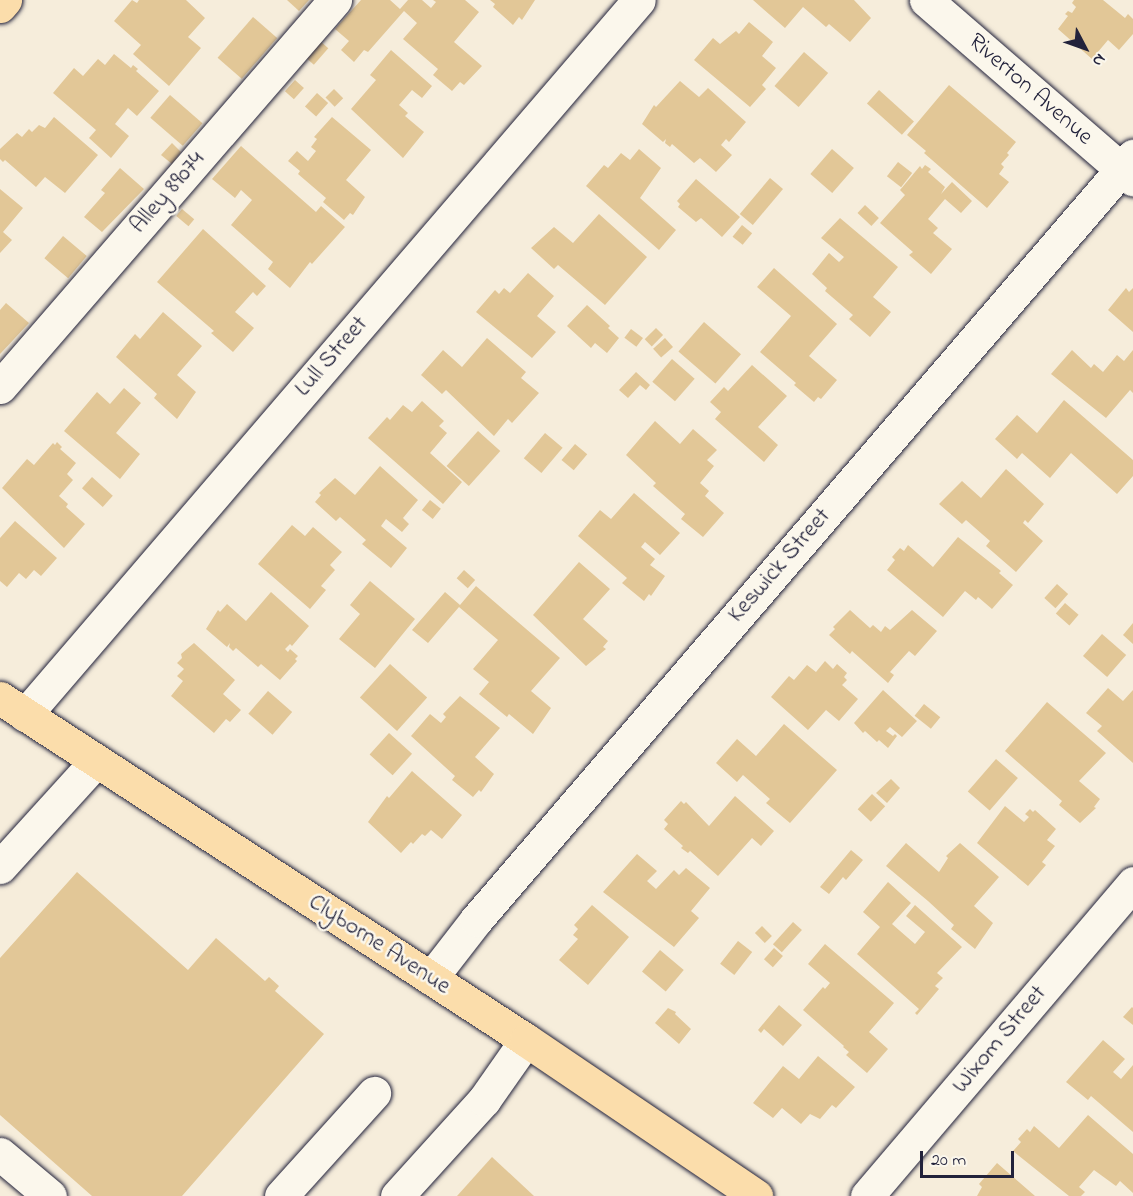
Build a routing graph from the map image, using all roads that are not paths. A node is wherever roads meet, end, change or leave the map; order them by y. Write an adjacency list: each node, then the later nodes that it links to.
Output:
1 (5, 0): 5 (main road)
2 (335, 0): 7 (street, Alley 89074)
3 (639, 0): 8 (street, Lull Street)
4 (926, 0): 6 (street, Riverton Avenue)
5 (0, 6)
6 (1129, 168): 12 (street, Keswick Street)
7 (0, 387)
8 (13, 706): 9 (main road, Clyborne Avenue)
9 (96, 761): 10 (street); 12 (main road, Clyborne Avenue)
10 (0, 867)
11 (1133, 883): 20 (street, Wixom Street)
12 (431, 978): 13 (main road, Clyborne Avenue)
13 (526, 1040): 18 (street); 19 (main road, Clyborne Avenue)
14 (374, 1093): 17 (street)
15 (0, 1154): 16 (street)
16 (50, 1196)
17 (281, 1196)
18 (397, 1196)
19 (756, 1196)
20 (867, 1196)

